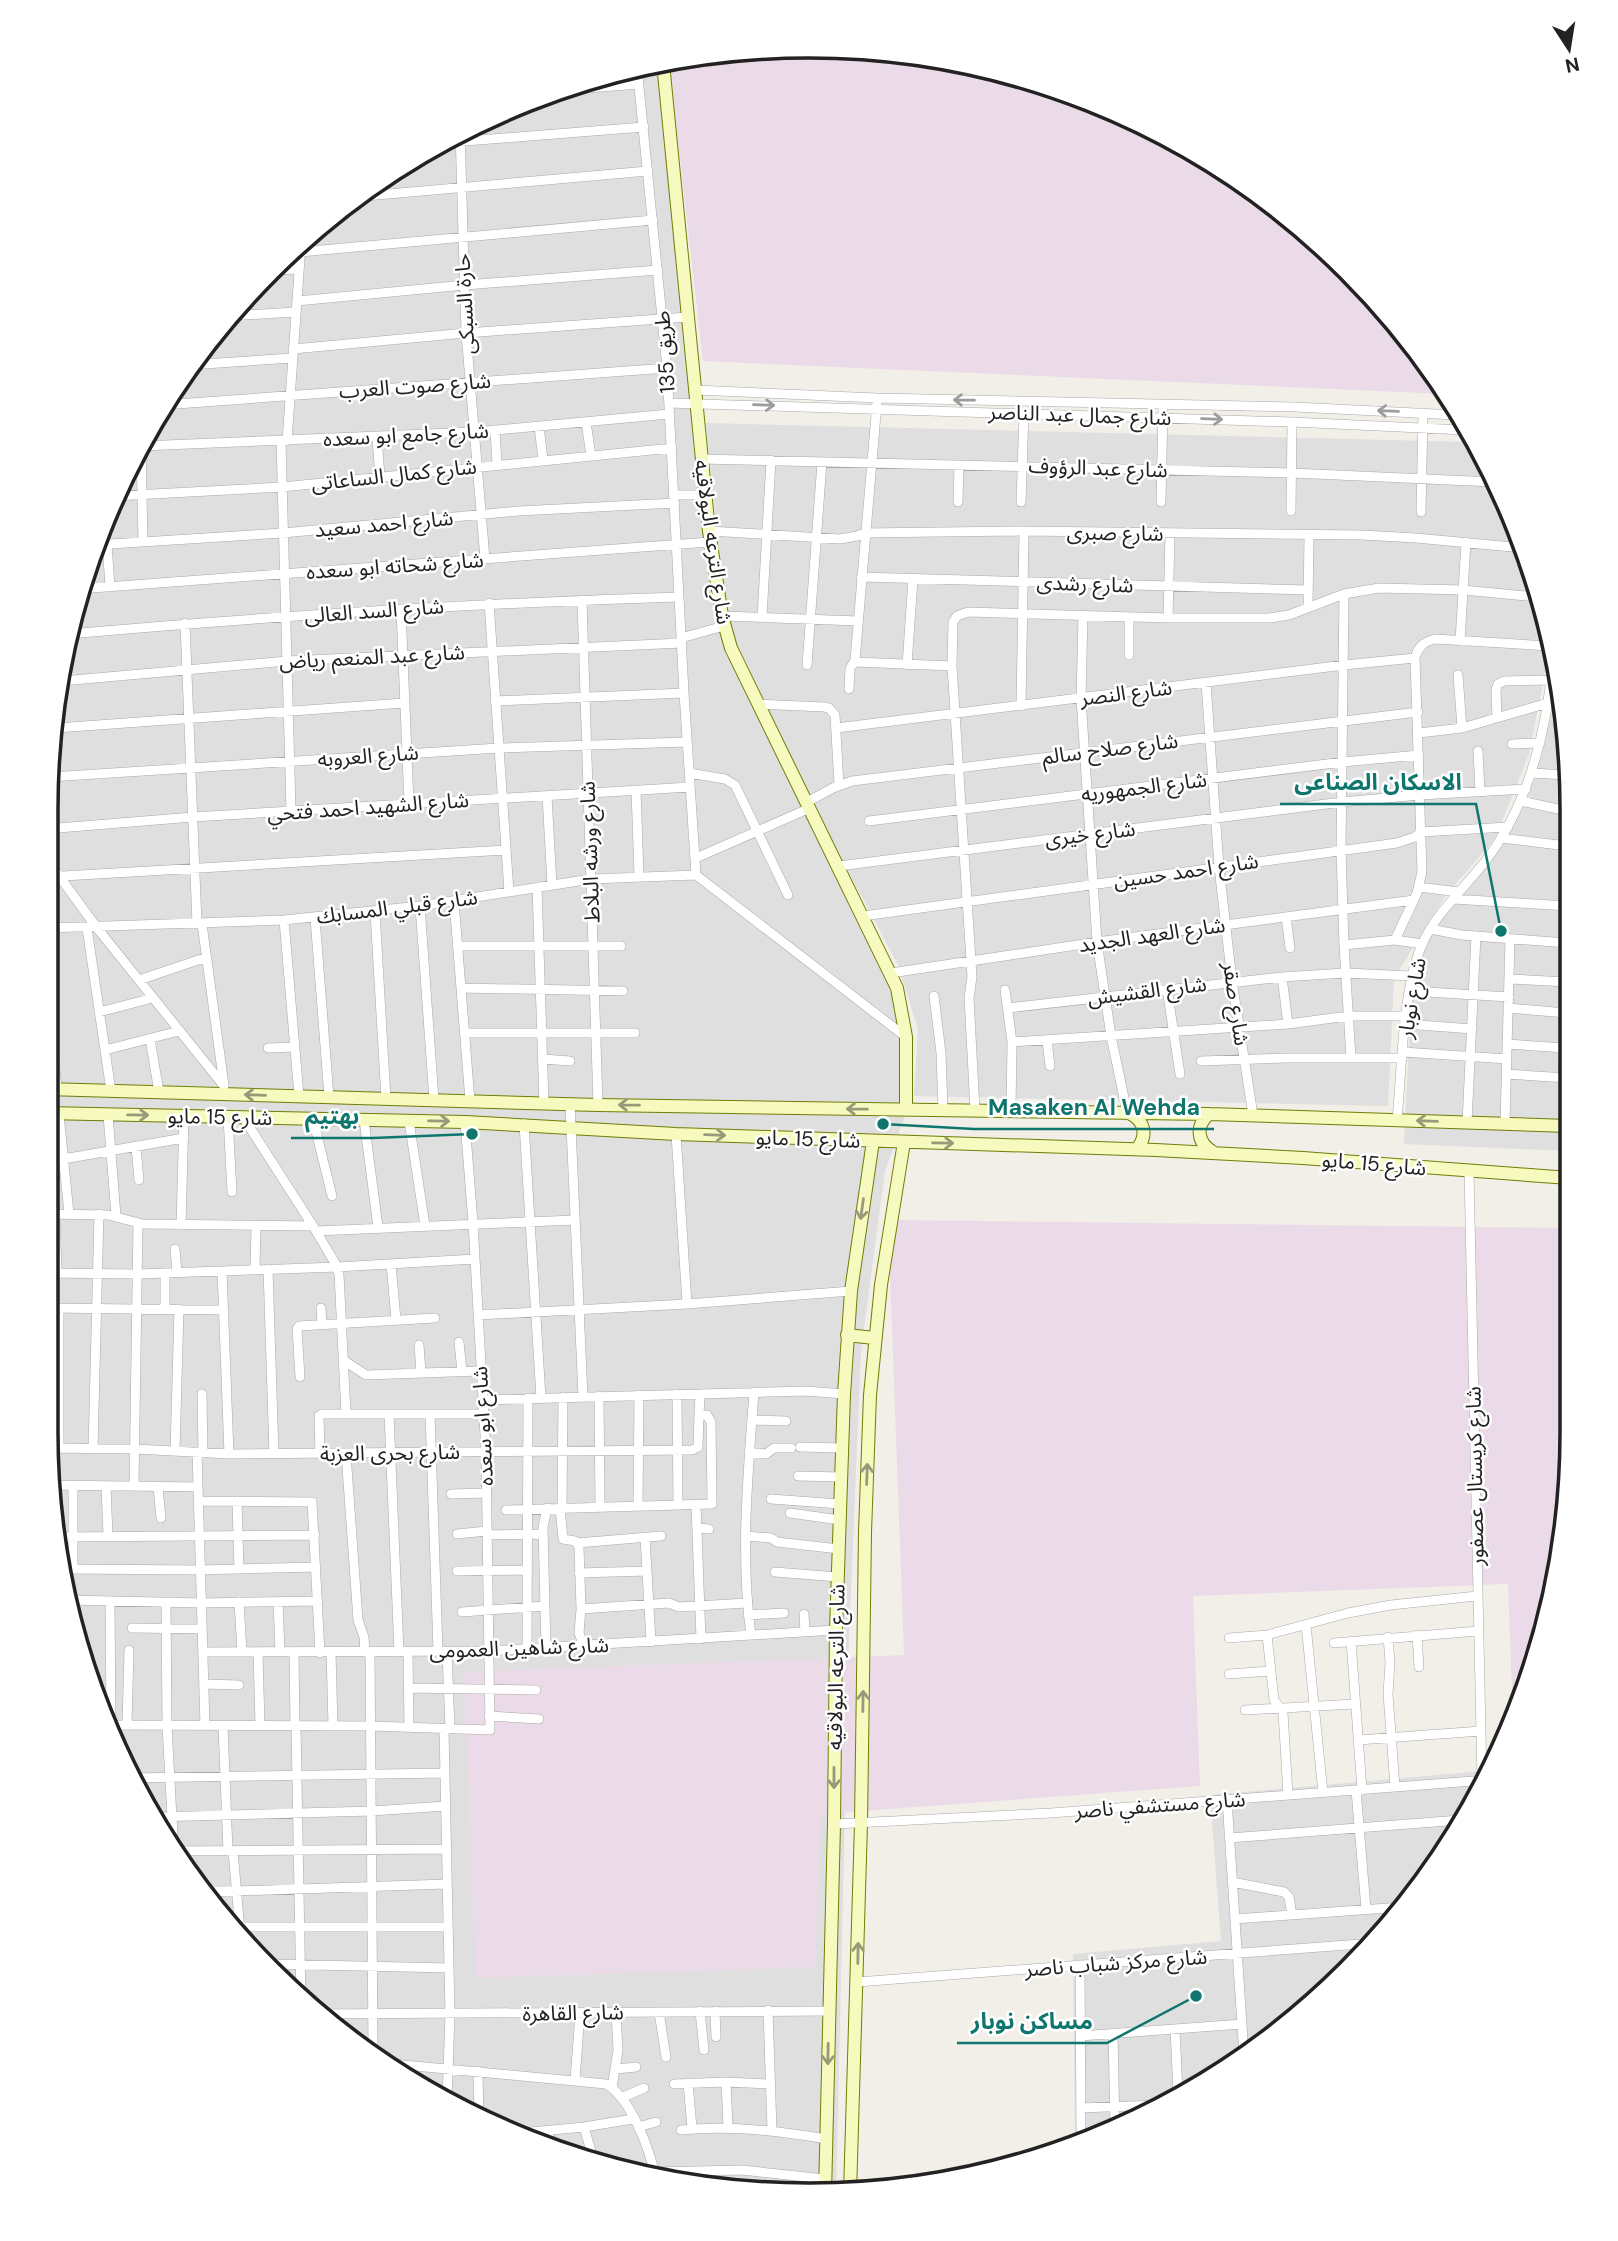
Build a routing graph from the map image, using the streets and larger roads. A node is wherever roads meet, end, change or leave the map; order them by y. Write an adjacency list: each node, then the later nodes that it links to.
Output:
1 (664, 72): 22 (street, شارع الترعه البولاقيه)
2 (638, 78): 3 (street, طريق 135)
3 (639, 83): 4 (street); 5 (street, طريق 135)
4 (605, 86)
5 (644, 127): 6 (street); 8 (street, طريق 135)
6 (477, 135)
7 (460, 144): 9 (street, حارة السبكى)
8 (648, 172): 9 (street); 11 (street, طريق 135)
9 (461, 188): 10 (street); 12 (street, حارة السبكى)
10 (377, 195)
11 (653, 220): 12 (street); 17 (street, طريق 135)
12 (462, 237): 13 (street); 18 (street, حارة السبكى)
13 (311, 247)
14 (300, 258): 16 (street)
15 (287, 269): 16 (street)
16 (299, 269): 19 (street)
17 (658, 270): 18 (street); 23 (street, طريق 135)
18 (465, 285): 19 (street); 24 (street, حارة السبكى)
19 (297, 301): 20 (street)
20 (296, 312): 21 (street); 25 (street)
21 (243, 315)
22 (688, 317): 23 (street); 30 (street, شارع الترعه البولاقيه)
23 (663, 319): 24 (street); 27 (street, طريق 135)
24 (466, 333): 25 (street); 28 (street, حارة السبكى)
25 (293, 353): 26 (street); 29 (street)
26 (205, 363)
27 (667, 368): 28 (street, شارع صوت العرب); 32 (street, طريق 135)
28 (469, 382): 29 (street, شارع صوت العرب); 47 (street, حارة السبكى)
29 (289, 396): 33 (street, شارع صوت العرب); 49 (street)
30 (696, 397): 31 (street, شارع جمال عبد الناصر); 32 (street); 35 (street, شارع جمال عبد الناصر, one-way to 35); 53 (street, شارع الترعه البولاقيه)
31 (877, 398): 34 (street, شارع جمال عبد الناصر, one-way to 31); 35 (street)
32 (669, 403): 38 (street, طريق 135)
33 (176, 404)
34 (1163, 404): 37 (street, شارع جمال عبد الناصر, one-way to 34); 40 (street)
35 (876, 409): 36 (street, شارع جمال عبد الناصر); 57 (street)
36 (1024, 413): 40 (street, شارع جمال عبد الناصر); 61 (street)
37 (1423, 413): 39 (street, شارع جمال عبد الناصر); 44 (street)
38 (669, 414): 41 (street, شارع جامع ابو سعده); 51 (street, طريق 135)
39 (1448, 415)
40 (1163, 418): 42 (street, شارع جمال عبد الناصر, one-way to 42); 63 (street)
41 (586, 422): 43 (street, شارع جامع ابو سعده); 52 (street)
42 (1292, 422): 44 (street, شارع جمال عبد الناصر); 64 (street)
43 (539, 426): 45 (street, شارع جامع ابو سعده); 54 (street)
44 (1423, 427): 46 (street, شارع جمال عبد الناصر); 66 (street)
45 (495, 430): 47 (street, شارع جامع ابو سعده); 59 (street)
46 (1458, 430)
47 (475, 432): 48 (street, شارع جامع ابو سعده); 62 (street, حارة السبكى)
48 (377, 438): 49 (street, شارع جامع ابو سعده); 65 (street)
49 (284, 441): 50 (street, شارع جامع ابو سعده); 68 (street)
50 (151, 447)
51 (672, 448): 52 (street, شارع كمال الساعاتى); 72 (street, طريق 135)
52 (591, 456): 54 (street, شارع كمال الساعاتى)
53 (701, 459): 55 (street, شارع عبد الرؤوف); 70 (street, شارع الترعه البولاقيه)
54 (542, 460): 59 (street, شارع كمال الساعاتى)
55 (771, 460): 56 (street, شارع عبد الرؤوف); 83 (street)
56 (822, 461): 57 (street, شارع عبد الرؤوف); 86 (street)
57 (872, 463): 60 (street, شارع عبد الرؤوف); 81 (street)
58 (141, 465): 69 (street)
59 (497, 465): 62 (street, شارع كمال الساعاتى)
60 (959, 465): 61 (street, شارع عبد الرؤوف); 73 (street)
61 (1022, 466): 63 (street, شارع عبد الرؤوف); 74 (street)
62 (477, 467): 65 (street, شارع كمال الساعاتى); 78 (street, حارة السبكى)
63 (1162, 470): 64 (street, شارع عبد الرؤوف); 75 (street)
64 (1292, 473): 66 (street, شارع عبد الرؤوف); 76 (street)
65 (380, 477): 68 (street, شارع كمال الساعاتى)
66 (1422, 479): 67 (street, شارع عبد الرؤوف); 77 (street)
67 (1485, 482)
68 (282, 487): 69 (street, شارع كمال الساعاتى); 80 (street)
69 (142, 495): 71 (street, شارع كمال الساعاتى); 87 (street)
70 (705, 495): 72 (street, شارع احمد سعيد); 85 (street, شارع الترعه البولاقيه)
71 (127, 496)
72 (674, 499): 78 (street, شارع احمد سعيد); 90 (street, طريق 135)
73 (958, 502)
74 (1021, 502)
75 (1161, 502)
76 (1291, 511)
77 (1421, 512)
78 (480, 515): 80 (street, شارع احمد سعيد); 92 (street, حارة السبكى)
79 (1024, 531): 81 (street, شارع صبرى); 82 (street, شارع صبرى); 96 (street)
80 (284, 533): 87 (street, شارع احمد سعيد); 93 (street)
81 (865, 533): 86 (street, شارع صبرى); 94 (street)
82 (1170, 534): 84 (street, شارع صبرى); 97 (street)
83 (766, 535): 85 (street, شارع صبرى); 86 (street, شارع صبرى); 112 (street)
84 (1309, 535): 88 (street, شارع صبرى); 100 (street)
85 (709, 536): 90 (street, شارع شحاته ابو سعده); 116 (street, شارع الترعه البولاقيه)
86 (816, 538): 115 (street)
87 (143, 541): 89 (street, شارع احمد سعيد)
88 (1466, 542): 91 (street, شارع صبرى); 101 (street)
89 (107, 544): 98 (street)
90 (677, 544): 92 (street, شارع شحاته ابو سعده); 104 (street, طريق 135)
91 (1512, 547)
92 (485, 559): 93 (street, شارع شحاته ابو سعده)
93 (284, 575): 98 (street, شارع شحاته ابو سعده); 110 (street)
94 (861, 577): 95 (street, شارع رشدى); 117 (street)
95 (913, 579): 96 (street, شارع رشدى); 130 (street)
96 (1023, 582): 97 (street, شارع رشدى); 109 (street)
97 (1169, 586): 100 (street, شارع رشدى); 114 (street)
98 (110, 587): 99 (street, شارع شحاته ابو سعده)
99 (92, 588)
100 (1308, 590): 107 (street)
101 (1463, 590): 102 (street); 103 (street); 121 (street)
102 (1344, 594): 107 (street); 132 (street)
103 (1529, 596)
104 (679, 597): 105 (street, شارع السد العالى); 120 (street, طريق 135)
105 (582, 600): 106 (street, شارع السد العالى); 123 (street, شارع ورشه البلاط)
106 (489, 603): 108 (street, شارع السد العالى); 124 (street)
107 (1308, 607): 114 (street)
108 (401, 609): 110 (street, شارع السد العالى); 125 (street)
109 (1023, 614): 111 (street); 133 (street); 149 (street)
110 (285, 616): 118 (street, شارع السد العالى); 128 (street)
111 (1083, 616): 113 (street); 144 (street)
112 (762, 617): 115 (street, شارع عبد المنعم رياض); 116 (street, شارع عبد المنعم رياض)
113 (1129, 617): 114 (street); 126 (street)
114 (1168, 618)
115 (810, 619): 117 (street, شارع عبد المنعم رياض); 131 (street)
116 (723, 621): 120 (street, شارع عبد المنعم رياض); 148 (street, شارع الترعه البولاقيه)
117 (858, 621): 129 (street)
118 (185, 624): 119 (street, شارع السد العالى); 134 (street)
119 (79, 633)
120 (681, 640): 123 (street, شارع عبد المنعم رياض); 141 (street, طريق 135)
121 (1461, 641): 122 (street); 127 (street)
122 (1542, 646)
123 (584, 647): 124 (street, شارع عبد المنعم رياض); 142 (street, شارع ورشه البلاط)
124 (492, 650): 125 (street, شارع عبد المنعم رياض); 146 (street)
125 (402, 654): 128 (street, شارع عبد المنعم رياض); 147 (street)
126 (1129, 656)
127 (1415, 658): 132 (street, شارع النصر); 151 (street)
128 (287, 661): 134 (street, شارع عبد المنعم رياض); 150 (street)
129 (855, 662): 130 (street); 140 (street)
130 (907, 664): 133 (street)
131 (807, 665)
132 (1344, 665): 138 (street, شارع النصر); 155 (street)
133 (952, 666): 152 (street)
134 (186, 669): 136 (street, شارع عبد المنعم رياض); 154 (street)
135 (1458, 675): 157 (street)
136 (69, 680)
137 (1549, 680): 153 (street)
138 (1206, 683): 144 (street, شارع النصر); 160 (street, شارع صقر)
139 (1550, 684): 145 (street, شارع نوبار)
140 (849, 690)
141 (684, 692): 142 (street); 161 (street, طريق 135)
142 (585, 697): 146 (street); 163 (street, شارع ورشه البلاط)
143 (1552, 697): 145 (street)
144 (1081, 698): 149 (street, شارع النصر); 166 (street)
145 (1548, 698): 153 (street); 162 (street, شارع نوبار)
146 (495, 701): 165 (street)
147 (404, 703): 150 (street); 168 (street)
148 (759, 704): 156 (street); 192 (street, شارع الترعه البولاقيه)
149 (1021, 706): 152 (street, شارع النصر)
150 (288, 712): 154 (street); 170 (street)
151 (1418, 712): 155 (street, شارع صلاح سالم); 159 (street)
152 (954, 714): 156 (street, شارع النصر); 173 (street)
153 (1497, 718): 157 (street)
154 (188, 719): 158 (street); 172 (street)
155 (1344, 721): 160 (street, شارع صلاح سالم); 171 (street)
156 (836, 728): 179 (street)
157 (1462, 728): 159 (street)
158 (62, 729)
159 (1419, 733): 169 (street)
160 (1210, 737): 166 (street, شارع صلاح سالم); 178 (street, شارع صقر)
161 (687, 742): 163 (street, شارع العروبه); 174 (street, طريق 135)
162 (1540, 743): 164 (street); 175 (street, شارع نوبار)
163 (587, 744): 165 (street, شارع العروبه); 184 (street, شارع ورشه البلاط)
164 (1511, 744)
165 (499, 748): 168 (street, شارع العروبه); 188 (street)
166 (1084, 751): 173 (street, شارع صلاح سالم); 185 (street)
167 (1478, 751): 183 (street)
168 (407, 753): 170 (street, شارع العروبه); 191 (street)
169 (1419, 755): 171 (street, شارع الجمهوريه); 186 (street)
170 (289, 761): 172 (street, شارع العروبه); 195 (street)
171 (1343, 762): 178 (street, شارع الجمهوريه); 190 (street)
172 (190, 767): 177 (street, شارع العروبه); 196 (street)
173 (957, 768): 179 (street, شارع صلاح سالم); 193 (street)
174 (689, 773): 180 (street, طريق 135); 201 (street)
175 (1532, 773): 176 (street); 181 (street, شارع نوبار)
176 (1559, 775)
177 (59, 777)
178 (1212, 778): 185 (street, شارع الجمهوريه); 197 (street, شارع صقر)
179 (839, 785): 192 (street, شارع صلاح سالم)
180 (690, 787): 182 (street, شارع الشهيد احمد فتحي); 209 (street, طريق 135)
181 (1526, 789): 183 (street, شارع خيرى); 189 (street, شارع نوبار)
182 (636, 790): 184 (street, شارع الشهيد احمد فتحي); 214 (street)
183 (1480, 792): 186 (street, شارع خيرى)
184 (588, 793): 187 (street, شارع الشهيد احمد فتحي); 216 (street, شارع ورشه البلاط)
185 (1087, 794): 193 (street, شارع الجمهوريه); 203 (street)
186 (1420, 794): 190 (street, شارع خيرى); 202 (street)
187 (547, 796): 188 (street, شارع الشهيد احمد فتحي); 218 (street)
188 (502, 798): 191 (street, شارع الشهيد احمد فتحي); 206 (street)
189 (1521, 801): 194 (street); 199 (street, شارع نوبار)
190 (1342, 802): 197 (street, شارع خيرى); 207 (street)
191 (409, 804): 195 (street, شارع الشهيد احمد فتحي)
192 (809, 805): 201 (street, شارع صلاح سالم); 210 (street, شارع الترعه البولاقيه)
193 (960, 809): 198 (street, شارع الجمهوريه); 208 (street)
194 (1560, 809)
195 (291, 811): 196 (street, شارع الشهيد احمد فتحي)
196 (192, 817): 200 (street, شارع الشهيد احمد فتحي); 211 (street)
197 (1215, 818): 203 (street, شارع خيرى); 212 (street, شارع صقر)
198 (869, 821)
199 (1508, 827): 202 (street, شارع احمد حسين); 204 (street, شارع نوبار)
200 (58, 828)
201 (757, 831): 209 (street, شارع صلاح سالم); 222 (street)
202 (1421, 832): 207 (street, شارع احمد حسين); 220 (street)
203 (1090, 834): 208 (street, شارع خيرى); 217 (street)
204 (1501, 838): 205 (street); 223 (street, شارع نوبار)
205 (1560, 845)
206 (506, 849): 211 (street); 221 (street)
207 (1341, 850): 212 (street, شارع احمد حسين); 229 (street)
208 (962, 851): 210 (street, شارع خيرى); 226 (street)
209 (696, 858): 213 (street, طريق 135)
210 (839, 866): 231 (street, شارع الترعه البولاقيه)
211 (195, 867): 215 (street); 235 (street)
212 (1219, 867): 217 (street, شارع احمد حسين); 236 (street, شارع صقر)
213 (696, 875): 214 (street, شارع قبلي المسابك); 289 (street)
214 (639, 876): 216 (street, شارع قبلي المسابك)
215 (58, 877): 238 (street)
216 (591, 879): 218 (street, شارع قبلي المسابك); 249 (street, شارع ورشه البلاط)
217 (1093, 884): 226 (street, شارع احمد حسين); 243 (street)
218 (552, 885): 219 (street, شارع قبلي المسابك)
219 (537, 887): 221 (street, شارع قبلي المسابك); 248 (street)
220 (1419, 887): 223 (street); 224 (street)
221 (509, 892): 225 (street, شارع قبلي المسابك)
222 (788, 895)
223 (1456, 895): 227 (street); 239 (street, شارع نوبار)
224 (1413, 900): 229 (street, شارع العهد الجديد); 242 (street)
225 (454, 901): 228 (street, شارع قبلي المسابك); 247 (street)
226 (965, 901): 231 (street, شارع احمد حسين); 253 (street)
227 (1560, 905)
228 (420, 906): 230 (street, شارع قبلي المسابك); 317 (street)
229 (1342, 910): 232 (street, شارع العهد الجديد); 246 (street)
230 (375, 912): 233 (street, شارع قبلي المسابك); 316 (street)
231 (863, 916): 254 (street, شارع الترعه البولاقيه)
232 (1286, 917): 236 (street, شارع العهد الجديد); 251 (street)
233 (315, 918): 234 (street, شارع قبلي المسابك); 315 (street)
234 (284, 920): 235 (street, شارع قبلي المسابك); 294 (street)
235 (200, 924): 238 (street, شارع قبلي المسابك); 252 (street)
236 (1225, 925): 243 (street, شارع العهد الجديد); 260 (street, شارع صقر)
237 (58, 928): 238 (street, شارع قبلي المسابك)
238 (92, 928): 258 (street); 275 (street)
239 (1430, 929): 240 (street); 245 (street, شارع نوبار)
240 (1476, 936): 241 (street); 271 (street)
241 (1510, 939): 244 (street); 259 (street)
242 (1395, 940): 245 (street); 246 (street)
243 (1097, 942): 253 (street, شارع العهد الجديد); 270 (street)
244 (1560, 943)
245 (1422, 944): 256 (street, شارع نوبار)
246 (1344, 945): 255 (street)
247 (457, 946): 248 (street); 262 (street)
248 (539, 946): 249 (street); 264 (street)
249 (593, 946): 250 (street); 266 (street, شارع ورشه البلاط)
250 (621, 946)
251 (1290, 948)
252 (207, 957): 258 (street); 311 (street)
253 (969, 961): 254 (street, شارع العهد الجديد); 324 (street)
254 (891, 973): 289 (street, شارع الترعه البولاقيه)
255 (1345, 973): 256 (street, شارع القشيش); 257 (street, شارع القشيش); 277 (street)
256 (1412, 976): 268 (street, شارع نوبار)
257 (1282, 977): 260 (street, شارع القشيش); 279 (street)
258 (139, 979): 272 (street)
259 (1509, 979): 261 (street); 273 (street)
260 (1233, 981): 263 (street, شارع القشيش); 280 (street, شارع صقر)
261 (1560, 982)
262 (461, 988): 264 (street); 284 (street)
263 (1167, 989): 270 (street, شارع القشيش); 283 (street)
264 (541, 990): 266 (street); 286 (street)
265 (1005, 990): 274 (street)
266 (595, 991): 267 (street); 287 (street, شارع ورشه البلاط)
267 (623, 991)
268 (1410, 991): 271 (street); 278 (street, شارع نوبار)
269 (934, 996): 323 (street)
270 (1105, 996): 274 (street, شارع القشيش); 288 (street)
271 (1473, 996): 273 (street); 281 (street)
272 (153, 998): 275 (street); 282 (street)
273 (1508, 1003): 276 (street); 293 (street)
274 (1008, 1009): 292 (street)
275 (99, 1012): 297 (street)
276 (1560, 1012)
277 (1348, 1016): 278 (street); 279 (street); 300 (street)
278 (1406, 1020): 281 (street); 298 (street, شارع نوبار)
279 (1288, 1024): 280 (street)
280 (1239, 1027): 283 (street); 302 (street, شارع صقر)
281 (1472, 1028): 299 (street)
282 (179, 1031): 290 (street); 311 (street)
283 (1174, 1032): 288 (street); 307 (street)
284 (465, 1033): 286 (street); 318 (street)
285 (635, 1033): 287 (street)
286 (542, 1034): 287 (street); 301 (street)
287 (596, 1034): 321 (street, شارع ورشه البلاط)
288 (1111, 1036): 291 (street); 326 (street)
289 (906, 1037): 322 (street, شارع الترعه البولاقيه)
290 (150, 1039): 297 (street); 313 (street)
291 (1047, 1040): 292 (street); 306 (street)
292 (1012, 1042): 325 (street)
293 (1507, 1044): 296 (street); 303 (street)
294 (295, 1047): 295 (street); 314 (street)
295 (268, 1048)
296 (1560, 1048)
297 (105, 1051): 312 (street)
298 (1403, 1055): 299 (street); 300 (street); 336 (street, شارع نوبار)
299 (1470, 1056): 303 (street); 339 (street)
300 (1351, 1058): 302 (street)
301 (542, 1059): 304 (street); 319 (street)
302 (1244, 1059): 305 (street); 330 (street, شارع صقر)
303 (1507, 1059): 308 (street)
304 (570, 1061)
305 (1201, 1061)
306 (1050, 1066)
307 (1180, 1074)
308 (1506, 1074): 309 (street); 340 (street)
309 (1560, 1078)
310 (58, 1089): 312 (street, شارع 15 مايو)
311 (225, 1090): 313 (street, شارع 15 مايو); 314 (street, شارع 15 مايو, one-way to 311)
312 (111, 1091): 313 (street, شارع 15 مايو)
313 (159, 1092)
314 (299, 1096): 315 (street, شارع 15 مايو)
315 (329, 1097): 316 (street, شارع 15 مايو)
316 (386, 1099): 317 (street, شارع 15 مايو)
317 (434, 1100): 318 (street, شارع 15 مايو)
318 (470, 1101): 319 (street, شارع 15 مايو)
319 (544, 1103): 320 (street, شارع 15 مايو)
320 (570, 1104): 321 (street, شارع 15 مايو); 343 (street)
321 (598, 1105): 322 (street, شارع 15 مايو, one-way to 321)
322 (906, 1109): 323 (street, شارع 15 مايو)
323 (943, 1110): 324 (street, شارع 15 مايو)
324 (975, 1110): 325 (street, شارع 15 مايو)
325 (1011, 1111): 326 (street, شارع 15 مايو)
326 (1127, 1112): 328 (street, شارع 15 مايو); 350 (street)
327 (58, 1114): 329 (street, شارع 15 مايو)
328 (1209, 1114): 330 (street, شارع 15 مايو); 352 (street)
329 (108, 1115): 331 (street, شارع 15 مايو, one-way to 331); 351 (street)
330 (1253, 1115): 336 (street, شارع 15 مايو)
331 (184, 1116): 332 (street, شارع 15 مايو); 345 (street)
332 (228, 1117): 333 (street, شارع 15 مايو); 358 (street)
333 (243, 1117): 334 (street, شارع 15 مايو); 372 (street)
334 (313, 1119): 335 (street, شارع 15 مايو); 359 (street)
335 (364, 1120): 337 (street, شارع 15 مايو); 371 (street)
336 (1397, 1120): 339 (street, شارع 15 مايو, one-way to 336)
337 (409, 1121): 338 (street, شارع 15 مايو, one-way to 338); 370 (street)
338 (465, 1122): 341 (street, شارع 15 مايو); 367 (street, شارع ابو سعده)
339 (1467, 1123): 340 (street, شارع 15 مايو)
340 (1505, 1123): 342 (street, شارع 15 مايو)
341 (523, 1124): 343 (street, شارع 15 مايو); 365 (street)
342 (1560, 1126)
343 (571, 1127): 344 (street, شارع 15 مايو); 364 (street)
344 (676, 1134): 347 (street, شارع 15 مايو, one-way to 347); 386 (street)
345 (184, 1138): 349 (street); 368 (street)
346 (58, 1139): 354 (street)
347 (873, 1141): 348 (street, شارع 15 مايو); 385 (street, شارع الترعه البولاقيه, one-way to 385)
348 (904, 1142): 350 (street, شارع 15 مايو, one-way to 350); 402 (street, شارع الترعه البولاقيه)
349 (136, 1147): 351 (street); 357 (street)
350 (1136, 1149): 352 (street, شارع 15 مايو)
351 (110, 1152): 354 (street); 363 (street)
352 (1214, 1153): 355 (street, شارع 15 مايو)
353 (58, 1159): 354 (street)
354 (63, 1159): 361 (street)
355 (1469, 1171): 356 (street, شارع 15 مايو); 503 (street, شارع كريستال عصفور)
356 (1560, 1177)
357 (139, 1180)
358 (232, 1192)
359 (332, 1196)
360 (58, 1214): 361 (street)
361 (69, 1214): 362 (street)
362 (99, 1214): 363 (street); 382 (street)
363 (116, 1216): 366 (street)
364 (575, 1220): 365 (street); 394 (street)
365 (530, 1222): 367 (street); 395 (street)
366 (138, 1223): 368 (street); 384 (street)
367 (473, 1223): 370 (street); 374 (street, شارع ابو سعده)
368 (181, 1225): 369 (street)
369 (256, 1226): 372 (street); 378 (street)
370 (425, 1226): 371 (street)
371 (378, 1227): 372 (street)
372 (315, 1229): 376 (street)
373 (175, 1249): 380 (street)
374 (475, 1259): 375 (street); 396 (street, شارع ابو سعده)
375 (391, 1264): 376 (street); 398 (street)
376 (337, 1267): 377 (street); 399 (street)
377 (268, 1269): 378 (street); 445 (street)
378 (255, 1270): 379 (street)
379 (222, 1271): 380 (street); 393 (street)
380 (177, 1272): 383 (street)
381 (58, 1273): 382 (street)
382 (98, 1273): 384 (street); 388 (street)
383 (165, 1273): 384 (street); 391 (street)
384 (138, 1274): 390 (street)
385 (851, 1292): 386 (street); 401 (street, شارع الترعه البولاقيه)
386 (687, 1304): 394 (street)
387 (60, 1308): 388 (street); 405 (street)
388 (97, 1308): 390 (street); 432 (street)
389 (321, 1308): 400 (street)
390 (138, 1309): 391 (street); 433 (street)
391 (165, 1309): 392 (street)
392 (179, 1309): 393 (street); 435 (street)
393 (223, 1310): 444 (street)
394 (579, 1311): 395 (street); 417 (street)
395 (535, 1312): 396 (street); 421 (street)
396 (478, 1315): 407 (street, شارع ابو سعده)
397 (435, 1318): 398 (street)
398 (396, 1320): 399 (street)
399 (342, 1323): 400 (street); 406 (street)
400 (322, 1324): 410 (street)
401 (848, 1335): 402 (street); 415 (street, شارع الترعه البولاقيه)
402 (874, 1338): 604 (street, شارع الترعه البولاقيه, one-way to 402)
403 (459, 1342): 408 (street)
404 (419, 1345): 409 (street)
405 (58, 1348)
406 (343, 1360): 409 (street); 423 (street)
407 (481, 1371): 408 (street); 422 (street, شارع ابو سعده)
408 (462, 1372): 409 (street)
409 (421, 1373)
410 (300, 1377)
411 (754, 1392): 414 (street); 415 (street); 428 (street)
412 (202, 1394): 437 (street)
413 (677, 1394): 414 (street); 416 (street); 434 (street)
414 (701, 1394): 427 (street)
415 (844, 1394): 431 (street, شارع الترعه البولاقيه)
416 (639, 1395): 418 (street); 436 (street)
417 (583, 1396): 418 (street); 419 (street)
418 (599, 1396): 442 (street)
419 (564, 1397): 421 (street); 441 (street)
420 (528, 1398): 421 (street); 422 (street); 440 (street)
421 (541, 1398)
422 (483, 1400): 426 (street, شارع ابو سعده)
423 (346, 1413): 424 (street); 446 (street)
424 (389, 1414): 425 (street); 448 (street)
425 (430, 1414): 426 (street); 438 (street)
426 (484, 1415): 439 (street, شارع ابو سعده)
427 (699, 1415): 434 (street); 464 (street)
428 (752, 1420): 429 (street); 443 (street)
429 (786, 1421)
430 (58, 1448): 432 (street, شارع بحرى العزبة)
431 (842, 1448): 443 (street); 450 (street, شارع الترعه البولاقيه)
432 (93, 1449): 433 (street, شارع بحرى العزبة)
433 (135, 1449): 435 (street, شارع بحرى العزبة); 454 (street)
434 (676, 1450): 436 (street, شارع بحرى العزبة); 463 (street)
435 (175, 1451): 437 (street, شارع بحرى العزبة)
436 (639, 1451): 442 (street, شارع بحرى العزبة); 465 (street)
437 (200, 1452): 444 (street, شارع بحرى العزبة); 456 (street)
438 (430, 1452): 439 (street, شارع بحرى العزبة); 448 (street, شارع بحرى العزبة); 542 (street)
439 (486, 1452): 440 (street, شارع بحرى العزبة); 457 (street, شارع ابو سعده)
440 (527, 1452): 441 (street, شارع بحرى العزبة); 469 (street)
441 (563, 1452): 442 (street, شارع بحرى العزبة); 468 (street)
442 (598, 1452): 466 (street)
443 (749, 1452): 485 (street)
444 (229, 1454): 445 (street, شارع بحرى العزبة)
445 (274, 1454): 446 (street, شارع بحرى العزبة)
446 (320, 1454): 447 (street, شارع بحرى العزبة)
447 (346, 1454): 448 (street, شارع بحرى العزبة); 549 (street)
448 (390, 1454): 550 (street)
449 (798, 1476): 450 (street)
450 (841, 1477): 462 (street, شارع الترعه البولاقيه)
451 (59, 1485): 452 (street)
452 (74, 1486): 453 (street); 487 (street)
453 (106, 1486): 454 (street); 481 (street)
454 (134, 1486): 455 (street)
455 (158, 1486): 456 (street); 472 (street)
456 (198, 1487): 460 (street)
457 (486, 1493): 458 (street); 476 (street, شارع ابو سعده)
458 (451, 1494)
459 (771, 1499): 462 (street)
460 (198, 1501): 461 (street); 482 (street)
461 (237, 1501): 480 (street); 483 (street)
462 (840, 1504): 473 (street, شارع الترعه البولاقيه)
463 (678, 1505): 464 (street); 465 (street)
464 (696, 1505): 474 (street)
465 (638, 1506): 466 (street)
466 (600, 1507): 468 (street)
467 (547, 1508): 468 (street); 469 (street); 479 (street)
468 (561, 1508): 489 (street)
469 (527, 1509): 470 (street); 478 (street)
470 (506, 1510)
471 (790, 1513): 473 (street)
472 (161, 1518)
473 (840, 1520): 490 (street, شارع الترعه البولاقيه)
474 (697, 1528): 475 (street); 514 (street)
475 (709, 1529)
476 (487, 1533): 477 (street); 478 (street); 498 (street, شارع ابو سعده)
477 (457, 1534)
478 (527, 1534): 479 (street); 496 (street)
479 (543, 1534): 513 (street)
480 (315, 1535): 483 (street); 492 (street)
481 (108, 1536): 482 (street); 487 (street)
482 (199, 1536): 483 (street); 495 (street)
483 (238, 1536): 494 (street)
484 (661, 1536): 488 (street)
485 (745, 1536): 490 (street); 511 (street)
486 (65, 1537): 487 (street)
487 (73, 1537): 491 (street)
488 (645, 1537): 489 (street); 499 (street)
489 (578, 1543): 501 (street)
490 (839, 1549): 502 (street, شارع الترعه البولاقيه)
491 (69, 1562)
492 (316, 1567): 494 (street); 506 (street)
493 (70, 1569): 495 (street)
494 (239, 1569): 495 (street)
495 (200, 1570): 508 (street)
496 (527, 1570): 498 (street); 515 (street)
497 (457, 1571): 498 (street)
498 (487, 1571): 517 (street, شارع ابو سعده)
499 (648, 1571): 501 (street); 512 (street)
500 (775, 1572): 502 (street)
501 (579, 1573): 516 (street)
502 (838, 1577): 526 (street, شارع الترعه البولاقيه)
503 (1477, 1596): 522 (street); 527 (street, شارع كريستال عصفور)
504 (77, 1600): 505 (street)
505 (110, 1601): 507 (street); 562 (street)
506 (318, 1601): 510 (street); 552 (street)
507 (166, 1602): 508 (street); 524 (street)
508 (201, 1602): 509 (street); 525 (street)
509 (239, 1602): 510 (street); 545 (street)
510 (278, 1602): 547 (street)
511 (747, 1603): 514 (street); 521 (street)
512 (650, 1604): 514 (street); 516 (street); 536 (street)
513 (545, 1606): 515 (street); 539 (street)
514 (700, 1606): 534 (street)
515 (527, 1607): 517 (street); 540 (street)
516 (581, 1608): 538 (street)
517 (488, 1609): 518 (street); 543 (street, شارع ابو سعده)
518 (462, 1612)
519 (784, 1613): 521 (street)
520 (804, 1614): 528 (street)
521 (748, 1615): 529 (street)
522 (1306, 1625): 530 (street); 564 (street)
523 (132, 1628): 524 (street)
524 (166, 1628): 525 (street); 571 (street)
525 (202, 1629): 544 (street)
526 (836, 1630): 528 (street, شارع شاهين العمومى); 603 (street, شارع الترعه البولاقيه, one-way to 603)
527 (1478, 1631): 531 (street); 580 (street, شارع كريستال عصفور)
528 (805, 1632): 529 (street, شارع شاهين العمومى)
529 (751, 1635): 534 (street, شارع شاهين العمومى)
530 (1267, 1635): 533 (street); 554 (street)
531 (1417, 1635): 532 (street); 553 (street)
532 (1388, 1637): 535 (street); 581 (street)
533 (1229, 1638)
534 (701, 1639): 536 (street, شارع شاهين العمومى)
535 (1351, 1641): 537 (street); 563 (street)
536 (651, 1642): 538 (street, شارع شاهين العمومى)
537 (1334, 1643)
538 (584, 1646): 539 (street, شارع شاهين العمومى)
539 (547, 1648): 540 (street, شارع شاهين العمومى)
540 (527, 1649): 543 (street, شارع شاهين العمومى)
541 (129, 1650): 570 (street)
542 (443, 1651): 543 (street, شارع شاهين العمومى); 550 (street, شارع شاهين العمومى); 559 (street)
543 (488, 1651): 560 (street, شارع ابو سعده)
544 (203, 1652): 545 (street, شارع شاهين العمومى); 556 (street)
545 (242, 1652): 546 (street, شارع شاهين العمومى)
546 (258, 1652): 547 (street, شارع شاهين العمومى); 574 (street)
547 (280, 1652): 551 (street, شارع شاهين العمومى)
548 (331, 1652): 549 (street, شارع شاهين العمومى); 552 (street, شارع شاهين العمومى); 576 (street)
549 (368, 1652): 550 (street, شارع شاهين العمومى); 577 (street)
550 (404, 1652): 558 (street)
551 (294, 1653): 552 (street, شارع شاهين العمومى); 575 (street)
552 (320, 1653)
553 (1419, 1667)
554 (1271, 1671): 555 (street); 565 (street)
555 (1230, 1674)
556 (204, 1684): 557 (street); 572 (street)
557 (239, 1685)
558 (408, 1688): 559 (street); 578 (street)
559 (448, 1689): 560 (street); 579 (street)
560 (489, 1689): 561 (street); 567 (street, شارع ابو سعده)
561 (536, 1690)
562 (108, 1701)
563 (1355, 1704): 564 (street); 582 (street)
564 (1315, 1706): 565 (street); 593 (street)
565 (1281, 1709): 566 (street); 594 (street)
566 (1245, 1710)
567 (489, 1716): 568 (street); 579 (street, شارع ابو سعده)
568 (539, 1719)
569 (118, 1725): 570 (street)
570 (127, 1725): 571 (street)
571 (167, 1726): 572 (street); 589 (street)
572 (205, 1726): 573 (street)
573 (223, 1726): 574 (street); 587 (street)
574 (260, 1726): 575 (street)
575 (296, 1726): 576 (street); 586 (street)
576 (333, 1726): 577 (street)
577 (371, 1727): 578 (street); 585 (street)
578 (409, 1728): 579 (street)
579 (447, 1729): 584 (street)
580 (1481, 1731): 581 (street); 583 (street, شارع كريستال عصفور)
581 (1392, 1737): 582 (street); 591 (street)
582 (1358, 1740): 592 (street)
583 (1483, 1764)
584 (445, 1773): 585 (street); 596 (street)
585 (371, 1775): 586 (street); 597 (street)
586 (297, 1776): 587 (street); 598 (street)
587 (225, 1777): 589 (street); 599 (street)
588 (142, 1778): 589 (street)
589 (170, 1778): 601 (street)
590 (1473, 1783): 591 (street, شارع مستشفي ناصر)
591 (1395, 1787): 592 (street, شارع مستشفي ناصر)
592 (1359, 1790): 593 (street, شارع مستشفي ناصر); 605 (street)
593 (1323, 1793): 594 (street, شارع مستشفي ناصر)
594 (1288, 1795): 595 (street, شارع مستشفي ناصر)
595 (1227, 1800): 604 (street, شارع مستشفي ناصر); 607 (street)
596 (446, 1806): 597 (street); 608 (street)
597 (372, 1811): 598 (street); 610 (street)
598 (298, 1813): 599 (street); 609 (street)
599 (227, 1815): 601 (street); 611 (street)
600 (163, 1816): 601 (street)
601 (172, 1816): 606 (street)
602 (1452, 1821): 605 (street)
603 (834, 1824): 604 (street, شارع مستشفي ناصر); 640 (street, شارع الترعه البولاقيه)
604 (861, 1824): 635 (street, شارع الترعه البولاقيه, one-way to 604)
605 (1359, 1828): 607 (street); 620 (street)
606 (172, 1831)
607 (1229, 1838): 613 (street)
608 (447, 1849): 610 (street); 614 (street)
609 (298, 1850): 610 (street); 611 (street); 616 (street)
610 (372, 1850): 615 (street)
611 (231, 1851): 612 (street); 617 (street)
612 (187, 1853)
613 (1232, 1882): 621 (street); 623 (street)
614 (447, 1884): 615 (street); 626 (street)
615 (372, 1887): 616 (street); 625 (street)
616 (299, 1889): 617 (street); 624 (street)
617 (237, 1891): 618 (street); 622 (street)
618 (215, 1892)
619 (1390, 1907): 620 (street)
620 (1366, 1909): 621 (street)
621 (1292, 1915): 623 (street)
622 (238, 1919)
623 (1235, 1919): 629 (street)
624 (300, 1927): 625 (street); 627 (street); 631 (street)
625 (373, 1927): 626 (street); 633 (street)
626 (448, 1927): 634 (street)
627 (245, 1928)
628 (1358, 1944): 629 (street, شارع مركز شباب ناصر)
629 (1237, 1954): 632 (street, شارع مركز شباب ناصر); 647 (street)
630 (280, 1965): 631 (street)
631 (300, 1965): 633 (street); 636 (street)
632 (1080, 1965): 635 (street, شارع مركز شباب ناصر); 650 (street)
633 (373, 1967): 634 (street); 643 (street)
634 (449, 1968): 646 (street)
635 (857, 1982): 692 (street, شارع الترعه البولاقيه)
636 (301, 1984)
637 (768, 2010): 639 (street, شارع القاهرة); 640 (street, شارع القاهرة); 665 (street)
638 (701, 2011): 639 (street, شارع القاهرة); 642 (street, شارع القاهرة); 654 (street)
639 (715, 2011): 651 (street)
640 (829, 2011): 687 (street, شارع الترعه البولاقيه, one-way to 687)
641 (616, 2012): 642 (street, شارع القاهرة); 644 (street, شارع القاهرة); 659 (street)
642 (659, 2012): 655 (street)
643 (373, 2013): 645 (street, شارع القاهرة); 646 (street, شارع القاهرة); 652 (street)
644 (580, 2013): 646 (street, شارع القاهرة); 661 (street)
645 (334, 2014)
646 (450, 2014): 657 (street)
647 (1242, 2024): 648 (street); 653 (street)
648 (1175, 2029): 649 (street); 666 (street)
649 (1113, 2033): 650 (street); 672 (street)
650 (1080, 2036): 674 (street)
651 (716, 2037)
652 (373, 2043)
653 (1243, 2044)
654 (704, 2050)
655 (666, 2057)
656 (636, 2067): 659 (street)
657 (448, 2068): 658 (street); 660 (street); 669 (street)
658 (411, 2069)
659 (616, 2070): 667 (street)
660 (478, 2071): 661 (street); 673 (street)
661 (575, 2080): 667 (street)
662 (726, 2082): 663 (street); 665 (street); 679 (street)
663 (688, 2083): 664 (street); 680 (street)
664 (674, 2084)
665 (770, 2084): 682 (street)
666 (1178, 2087)
667 (612, 2088): 670 (street)
668 (644, 2088): 670 (street)
669 (447, 2090)
670 (621, 2098): 677 (street)
671 (1142, 2105): 672 (street)
672 (1115, 2106): 674 (street); 675 (street)
673 (479, 2107)
674 (1081, 2108): 685 (street)
675 (1115, 2118)
676 (656, 2122): 677 (street)
677 (636, 2123): 678 (street); 689 (street)
678 (584, 2127): 684 (street); 688 (street)
679 (728, 2127): 680 (street); 682 (street)
680 (692, 2128): 681 (street)
681 (681, 2130)
682 (772, 2130): 687 (street)
683 (539, 2132): 684 (street)
684 (548, 2132): 686 (street)
685 (1081, 2132)
686 (549, 2136)
687 (826, 2139): 691 (street, شارع الترعه البولاقيه)
688 (591, 2150)
689 (652, 2167)
690 (692, 2174): 691 (street)
691 (825, 2179): 693 (street, شارع الترعه البولاقيه)
692 (850, 2182)
693 (825, 2183)

